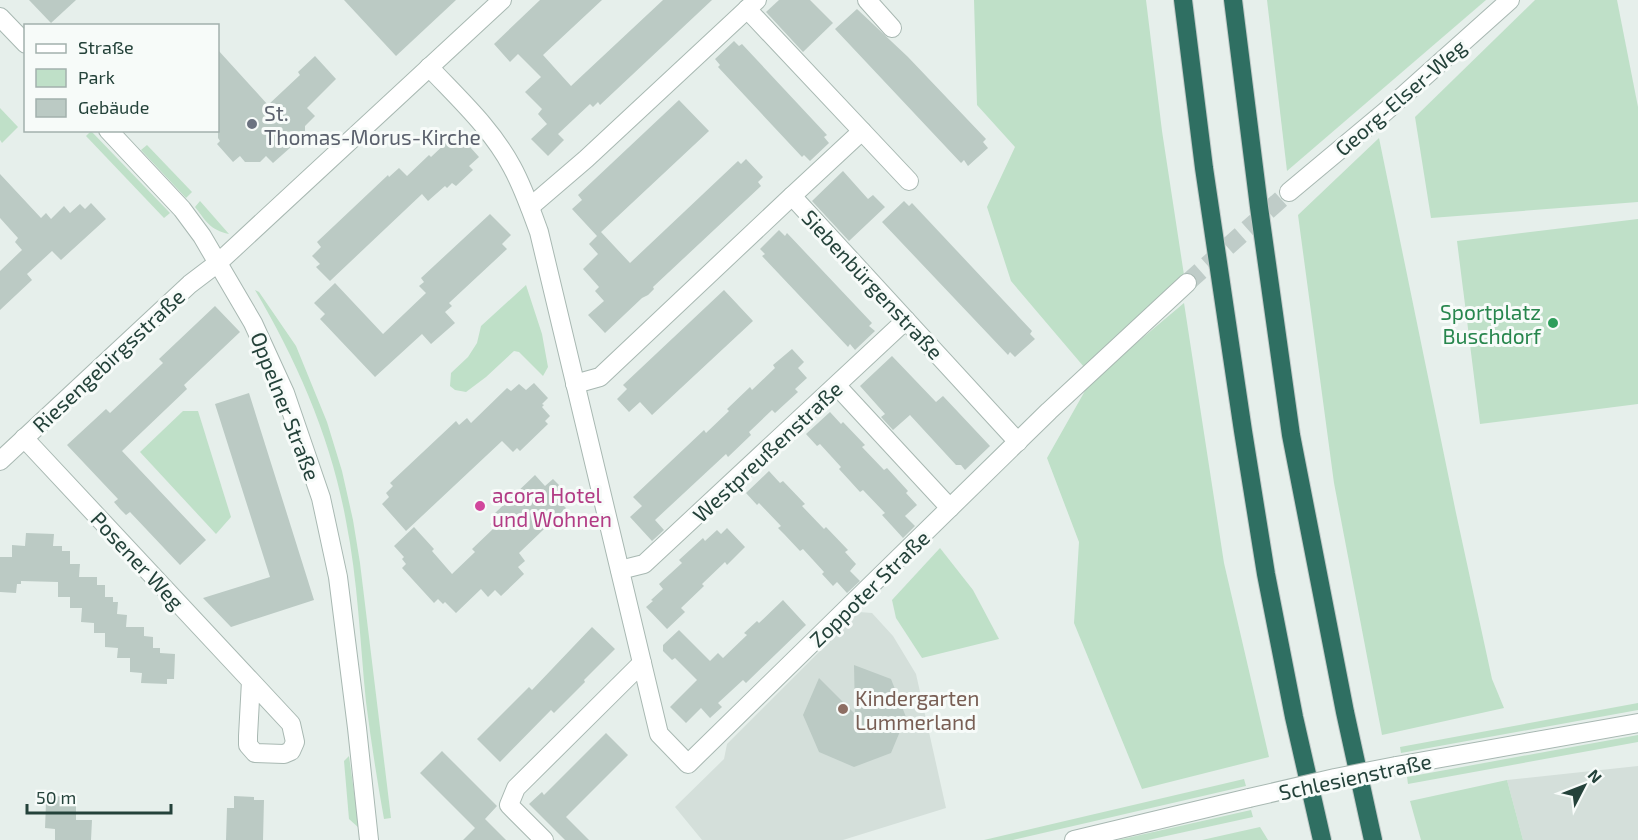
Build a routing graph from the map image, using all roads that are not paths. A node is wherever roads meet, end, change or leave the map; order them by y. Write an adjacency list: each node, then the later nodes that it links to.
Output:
1 (502, 0): 10 (street, Riesengebirgsstraße)
2 (867, 0): 8 (street)
3 (1183, 0): 35 (highway)
4 (1233, 0): 36 (highway)
5 (1510, 0): 14 (street, Georg-Elser-Weg)
6 (752, 4): 11 (street); 16 (street)
7 (0, 17): 9 (street)
8 (892, 28)
9 (24, 42)
10 (429, 67): 16 (street); 17 (street, Riesengebirgsstraße)
11 (862, 131): 13 (street); 15 (street, Siebenbürgenstraße)
12 (110, 132): 17 (street, Oppelner Straße)
13 (909, 181)
14 (1289, 192)
15 (792, 196): 19 (street, Siebenbürgenstraße); 20 (street)
16 (530, 207): 20 (street)
17 (219, 262): 22 (street, Riesengebirgsstraße); 30 (street, Oppelner Straße)
18 (1187, 283): 23 (street, Zoppoter Straße)
19 (906, 320): 21 (street, Westpreußenstraße); 23 (street, Siebenbürgenstraße)
20 (575, 384): 26 (street)
21 (837, 386): 25 (street); 26 (street, Westpreußenstraße)
22 (24, 438): 24 (street, Riesengebirgsstraße); 28 (street, Posener Weg)
23 (1017, 442): 25 (street, Zoppoter Straße)
24 (0, 461)
25 (950, 508): 27 (street, Zoppoter Straße)
26 (620, 570): 27 (street)
27 (642, 663): 33 (street)
28 (251, 681)
29 (1638, 723): 34 (street, Schlesienstraße, bridge)
30 (357, 728): 31 (street, Oppelner Straße); 32 (street, Oppelner Straße)
31 (369, 840)
32 (380, 840)
33 (544, 840)
34 (1074, 840)
35 (1322, 840)
36 (1373, 840)

